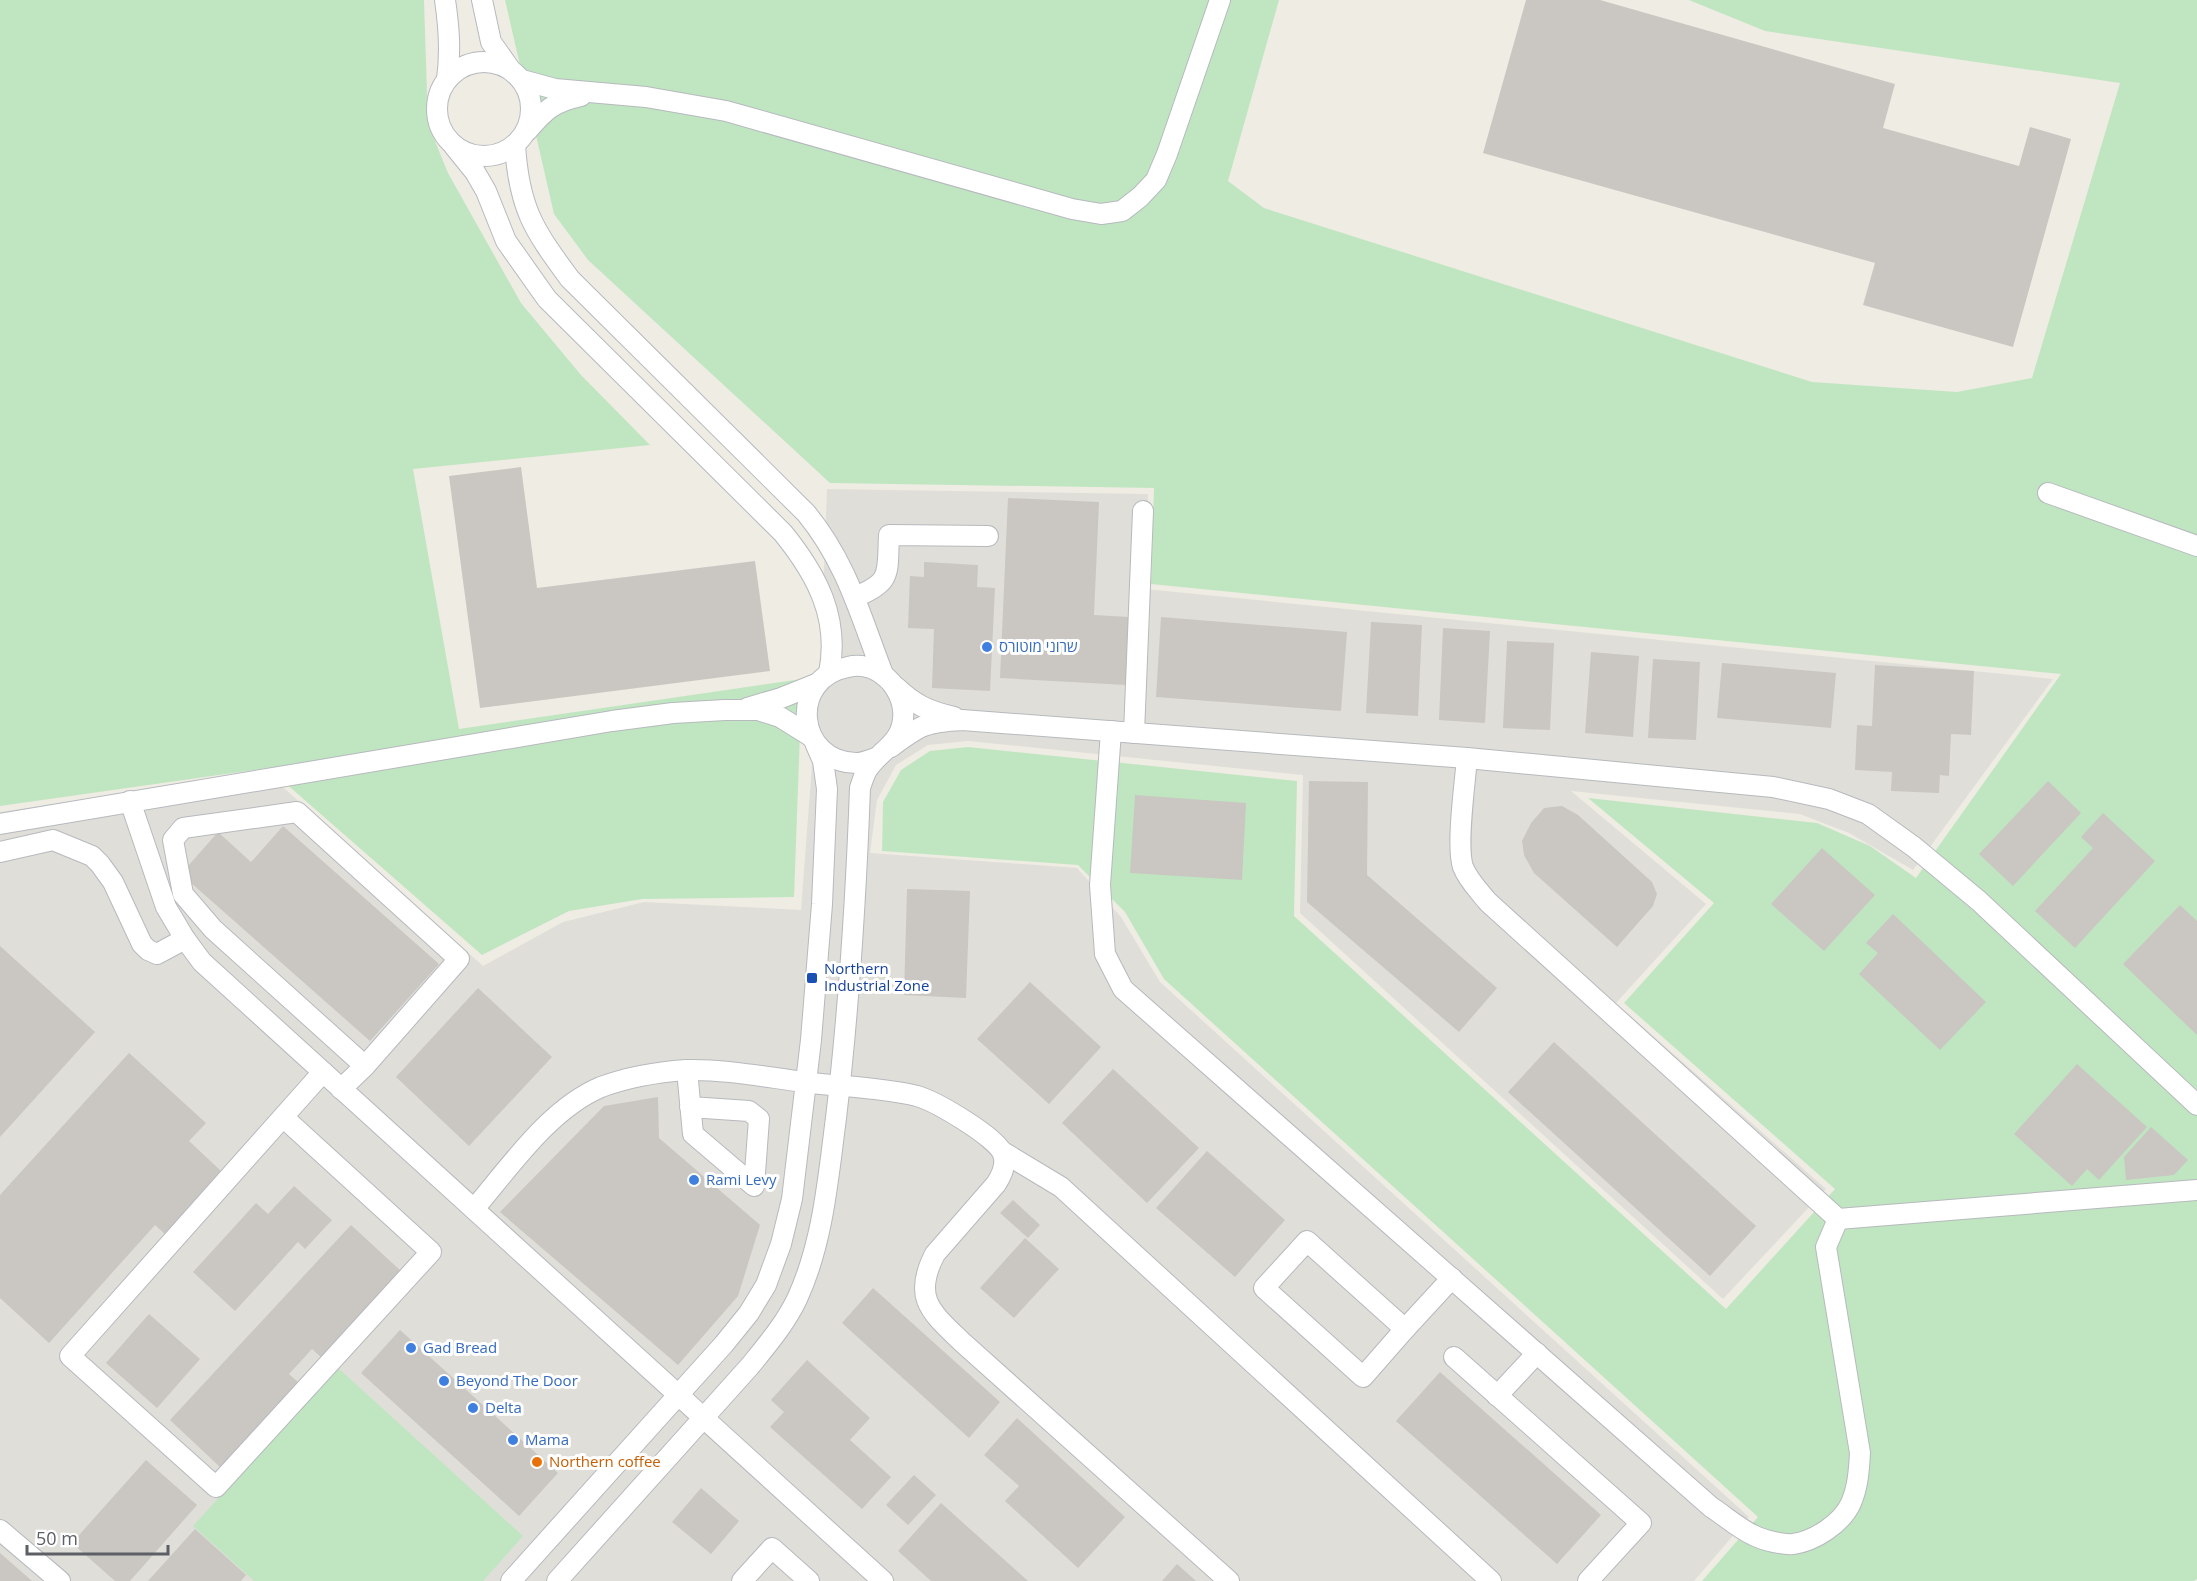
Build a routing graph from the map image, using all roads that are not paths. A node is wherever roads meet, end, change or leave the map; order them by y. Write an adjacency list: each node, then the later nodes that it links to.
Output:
1 (445, 0): 5 (street)
2 (482, 0): 4 (street)
3 (1220, 0): 6 (street)
4 (516, 75): 5 (street); 6 (street); 7 (street)
5 (447, 79): 8 (street)
6 (593, 94): 7 (street)
7 (520, 139): 8 (street); 13 (street)
8 (454, 146): 14 (street)
9 (2048, 493): 12 (street)
10 (1143, 512): 19 (street)
11 (988, 536): 13 (street)
12 (2197, 546)
13 (855, 597): 15 (street)
14 (822, 678): 15 (street); 16 (street); 20 (street)
15 (888, 680): 17 (street); 21 (street)
16 (739, 710): 20 (street); 23 (street)
17 (962, 720): 18 (street); 21 (street)
18 (1111, 731): 19 (street); 40 (street)
19 (1134, 733): 22 (street)
20 (814, 740): 21 (street); 30 (street)
21 (885, 752): 31 (street)
22 (1467, 758): 33 (street); 39 (street)
23 (130, 801): 24 (street); 26 (street)
24 (0, 824)
25 (0, 852): 26 (street)
26 (184, 939): 29 (street)
27 (365, 1066): 27 (street); 32 (street)
28 (687, 1070): 30 (street); 34 (street); 38 (street)
29 (323, 1072): 32 (street); 35 (street)
30 (806, 1082): 31 (street); 44 (street)
31 (840, 1085): 36 (street); 46 (street)
32 (341, 1089): 38 (street)
33 (2197, 1105)
34 (690, 1107): 34 (street)
35 (283, 1117): 35 (street)
36 (1003, 1152): 54 (street); 55 (street)
37 (2197, 1190): 39 (street)
38 (474, 1209): 44 (street)
39 (1838, 1219): 42 (street)
40 (1452, 1278): 41 (street); 42 (street)
41 (1405, 1329): 41 (street)
42 (1537, 1353): 45 (street)
43 (1454, 1358): 45 (street)
44 (678, 1395): 46 (street); 49 (street)
45 (1497, 1396): 56 (street)
46 (704, 1418): 50 (street); 53 (street)
47 (0, 1530): 48 (street)
48 (60, 1581)
49 (511, 1581)
50 (557, 1581)
51 (742, 1581): 52 (street)
52 (809, 1581)
53 (883, 1581)
54 (1229, 1581)
55 (1491, 1581)
56 (1588, 1581)

